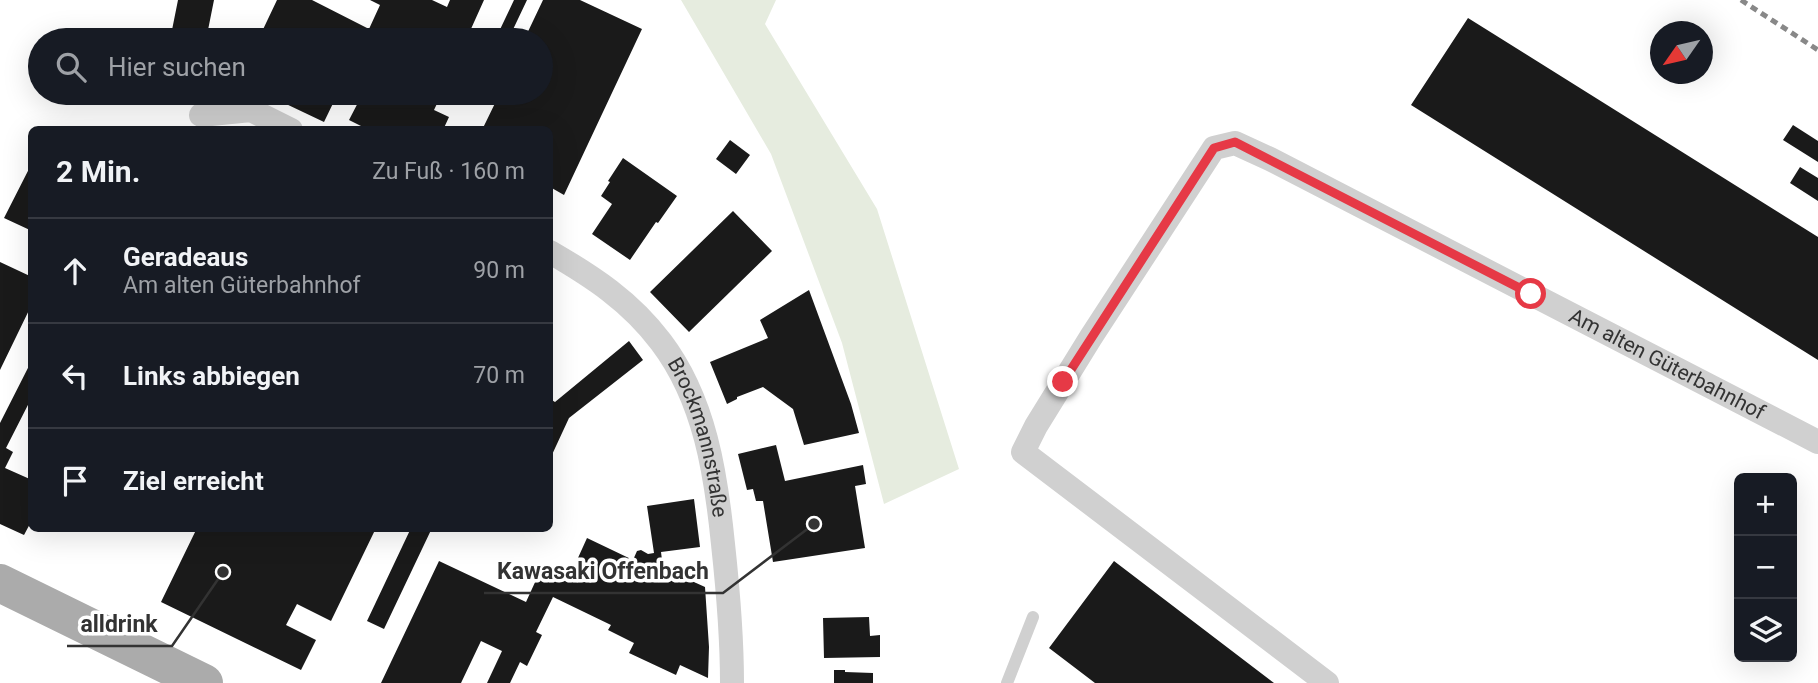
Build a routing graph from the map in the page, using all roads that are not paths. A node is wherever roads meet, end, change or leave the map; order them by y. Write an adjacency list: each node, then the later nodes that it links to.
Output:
1 (201, 115): 2 (street)
2 (283, 126)
3 (553, 254): 8 (street, Brockmannstraße)
4 (1818, 442): 10 (street, Am alten Güterbahnhof)
5 (0, 583): 7 (main road)
6 (1033, 617): 9 (lane)
7 (204, 683)
8 (732, 683)
9 (1007, 683)
10 (1327, 683)

